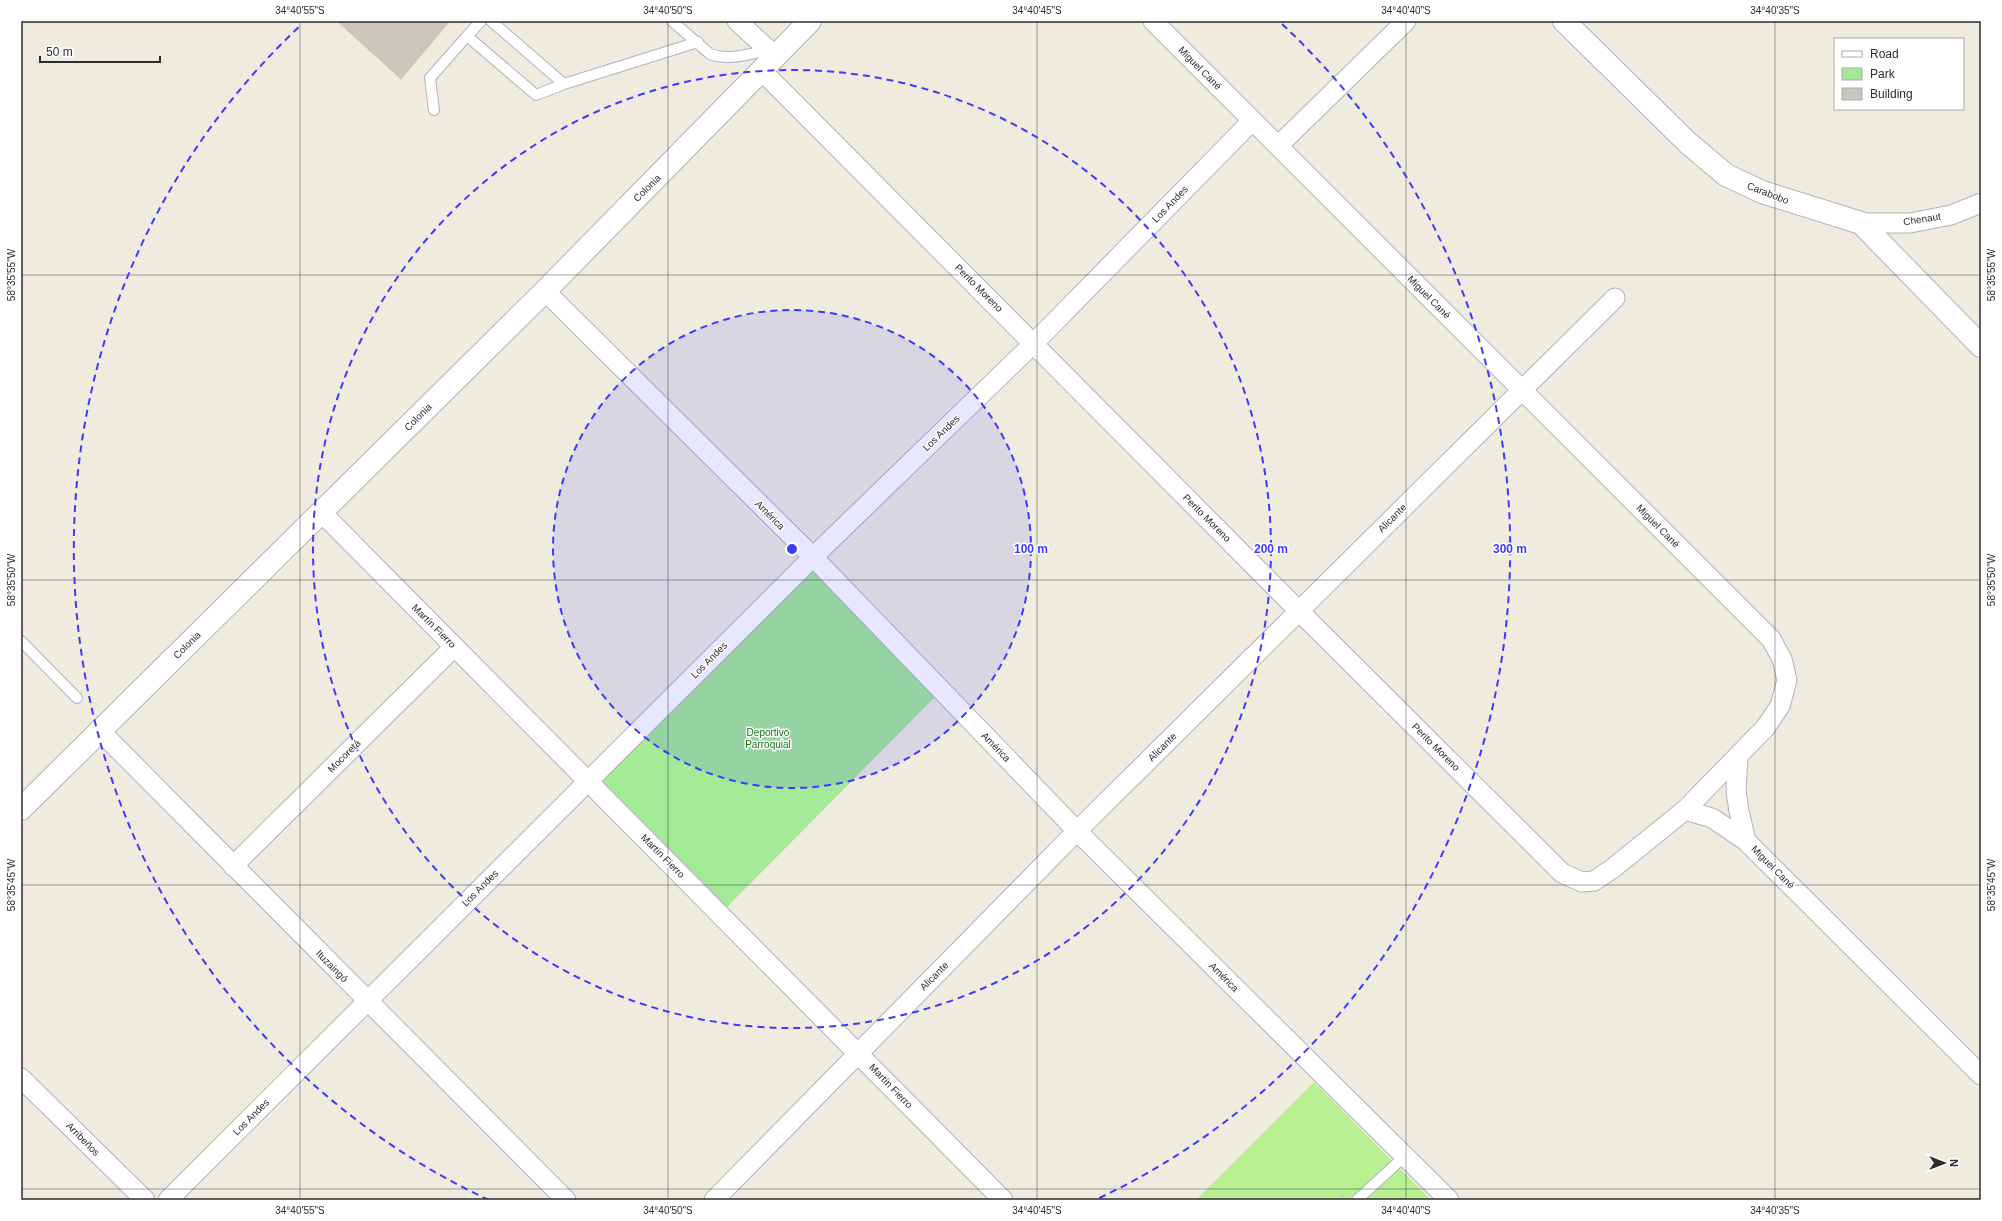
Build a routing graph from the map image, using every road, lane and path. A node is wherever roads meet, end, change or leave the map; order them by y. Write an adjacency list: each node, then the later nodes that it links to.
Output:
1 (481, 21): 9 (lane)
2 (491, 21): 12 (lane)
3 (672, 21): 10 (lane)
4 (737, 21): 11 (street, Perito Moreno)
5 (810, 21): 11 (street, Colonia)
6 (1153, 21): 14 (street, Miguel Cané)
7 (1406, 21): 15 (street)
8 (1564, 21): 17 (street, Carabobo)
9 (467, 36): 12 (lane); 13 (lane)
10 (698, 42): 11 (lane); 12 (lane)
11 (768, 59): 18 (street, Colonia); 20 (street, Perito Moreno)
12 (564, 84)
13 (434, 110)
14 (1252, 121): 15 (street, Miguel Cané); 20 (street, Los Andes)
15 (1278, 146): 22 (street, Miguel Cané)
16 (1981, 203): 17 (street, Chenaut)
17 (1861, 223): 21 (street, Carabobo)
18 (546, 291): 23 (street, Colonia); 24 (street, América)
19 (1615, 298): 22 (street, Alicante)
20 (1034, 343): 24 (street, Los Andes); 25 (street, Perito Moreno)
21 (1981, 346)
22 (1522, 390): 25 (street, Alicante); 30 (street, Miguel Cané)
23 (321, 512): 27 (street, Martín Fierro); 29 (street, Colonia)
24 (812, 557): 31 (street, Los Andes); 34 (street, América)
25 (1298, 611): 33 (street, Perito Moreno); 34 (street, Alicante)
26 (21, 641): 28 (lane)
27 (454, 647): 31 (street, Martín Fierro); 36 (street, Mocoretá)
28 (77, 698)
29 (100, 731): 32 (street, Colonia); 36 (street, Ituzaingó)
30 (1738, 756): 33 (street, Perito Moreno); 35 (street, Miguel Cané)
31 (588, 781): 37 (street, Los Andes); 38 (street, Martín Fierro)
32 (21, 809)
33 (1685, 810): 35 (street)
34 (1077, 831): 38 (street, Alicante); 41 (street, América)
35 (1746, 840): 39 (street, Miguel Cané)
36 (233, 866): 37 (street, Ituzaingó)
37 (367, 1001): 43 (street, Los Andes); 44 (street, Ituzaingó)
38 (859, 1053): 45 (street, Alicante); 46 (street, Martín Fierro)
39 (1981, 1075)
40 (21, 1078): 42 (street, Arribeños)
41 (1405, 1156): 47 (lane); 48 (street, América)
42 (145, 1200)
43 (168, 1200)
44 (566, 1200)
45 (714, 1200)
46 (1003, 1200)
47 (1357, 1200)
48 (1449, 1200)

